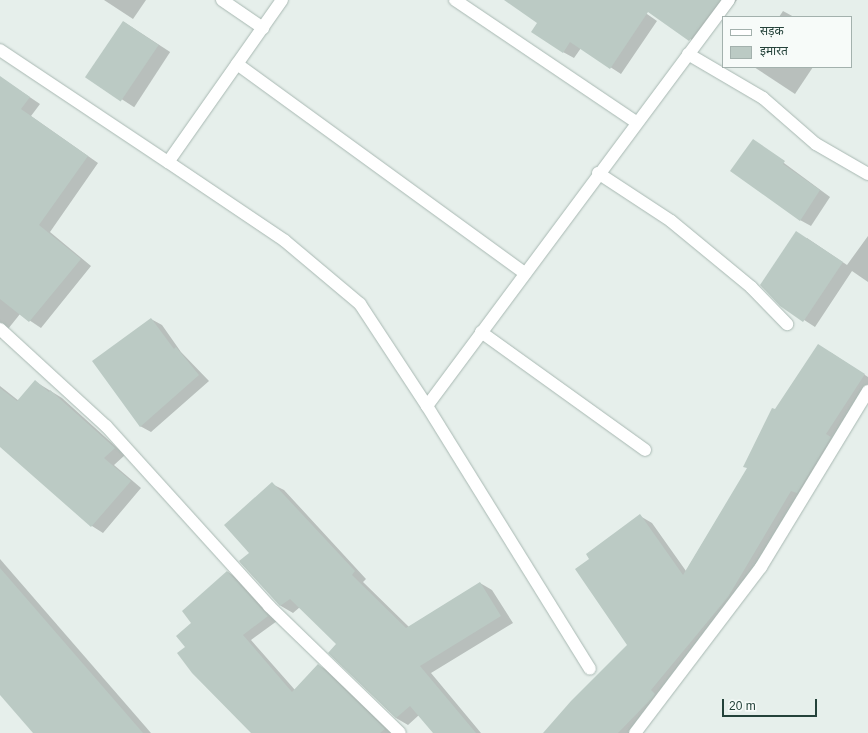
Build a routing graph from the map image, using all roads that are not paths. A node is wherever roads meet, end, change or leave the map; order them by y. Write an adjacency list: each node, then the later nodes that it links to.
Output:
1 (222, 0): 5 (street)
2 (282, 0): 5 (street)
3 (455, 0): 9 (street)
4 (729, 0): 7 (street)
5 (263, 28): 8 (street)
6 (0, 50): 10 (street)
7 (688, 54): 9 (street); 12 (street)
8 (237, 64): 10 (street); 13 (street)
9 (636, 122): 11 (street)
10 (168, 162): 18 (street)
11 (598, 173): 13 (street); 14 (street)
12 (868, 174)
13 (525, 273): 16 (street)
14 (787, 324)
15 (0, 329): 21 (street)
16 (482, 332): 18 (street); 19 (street)
17 (868, 391): 22 (street)
18 (427, 406): 20 (street)
19 (645, 450)
20 (590, 669)
21 (400, 733)
22 (636, 733)

